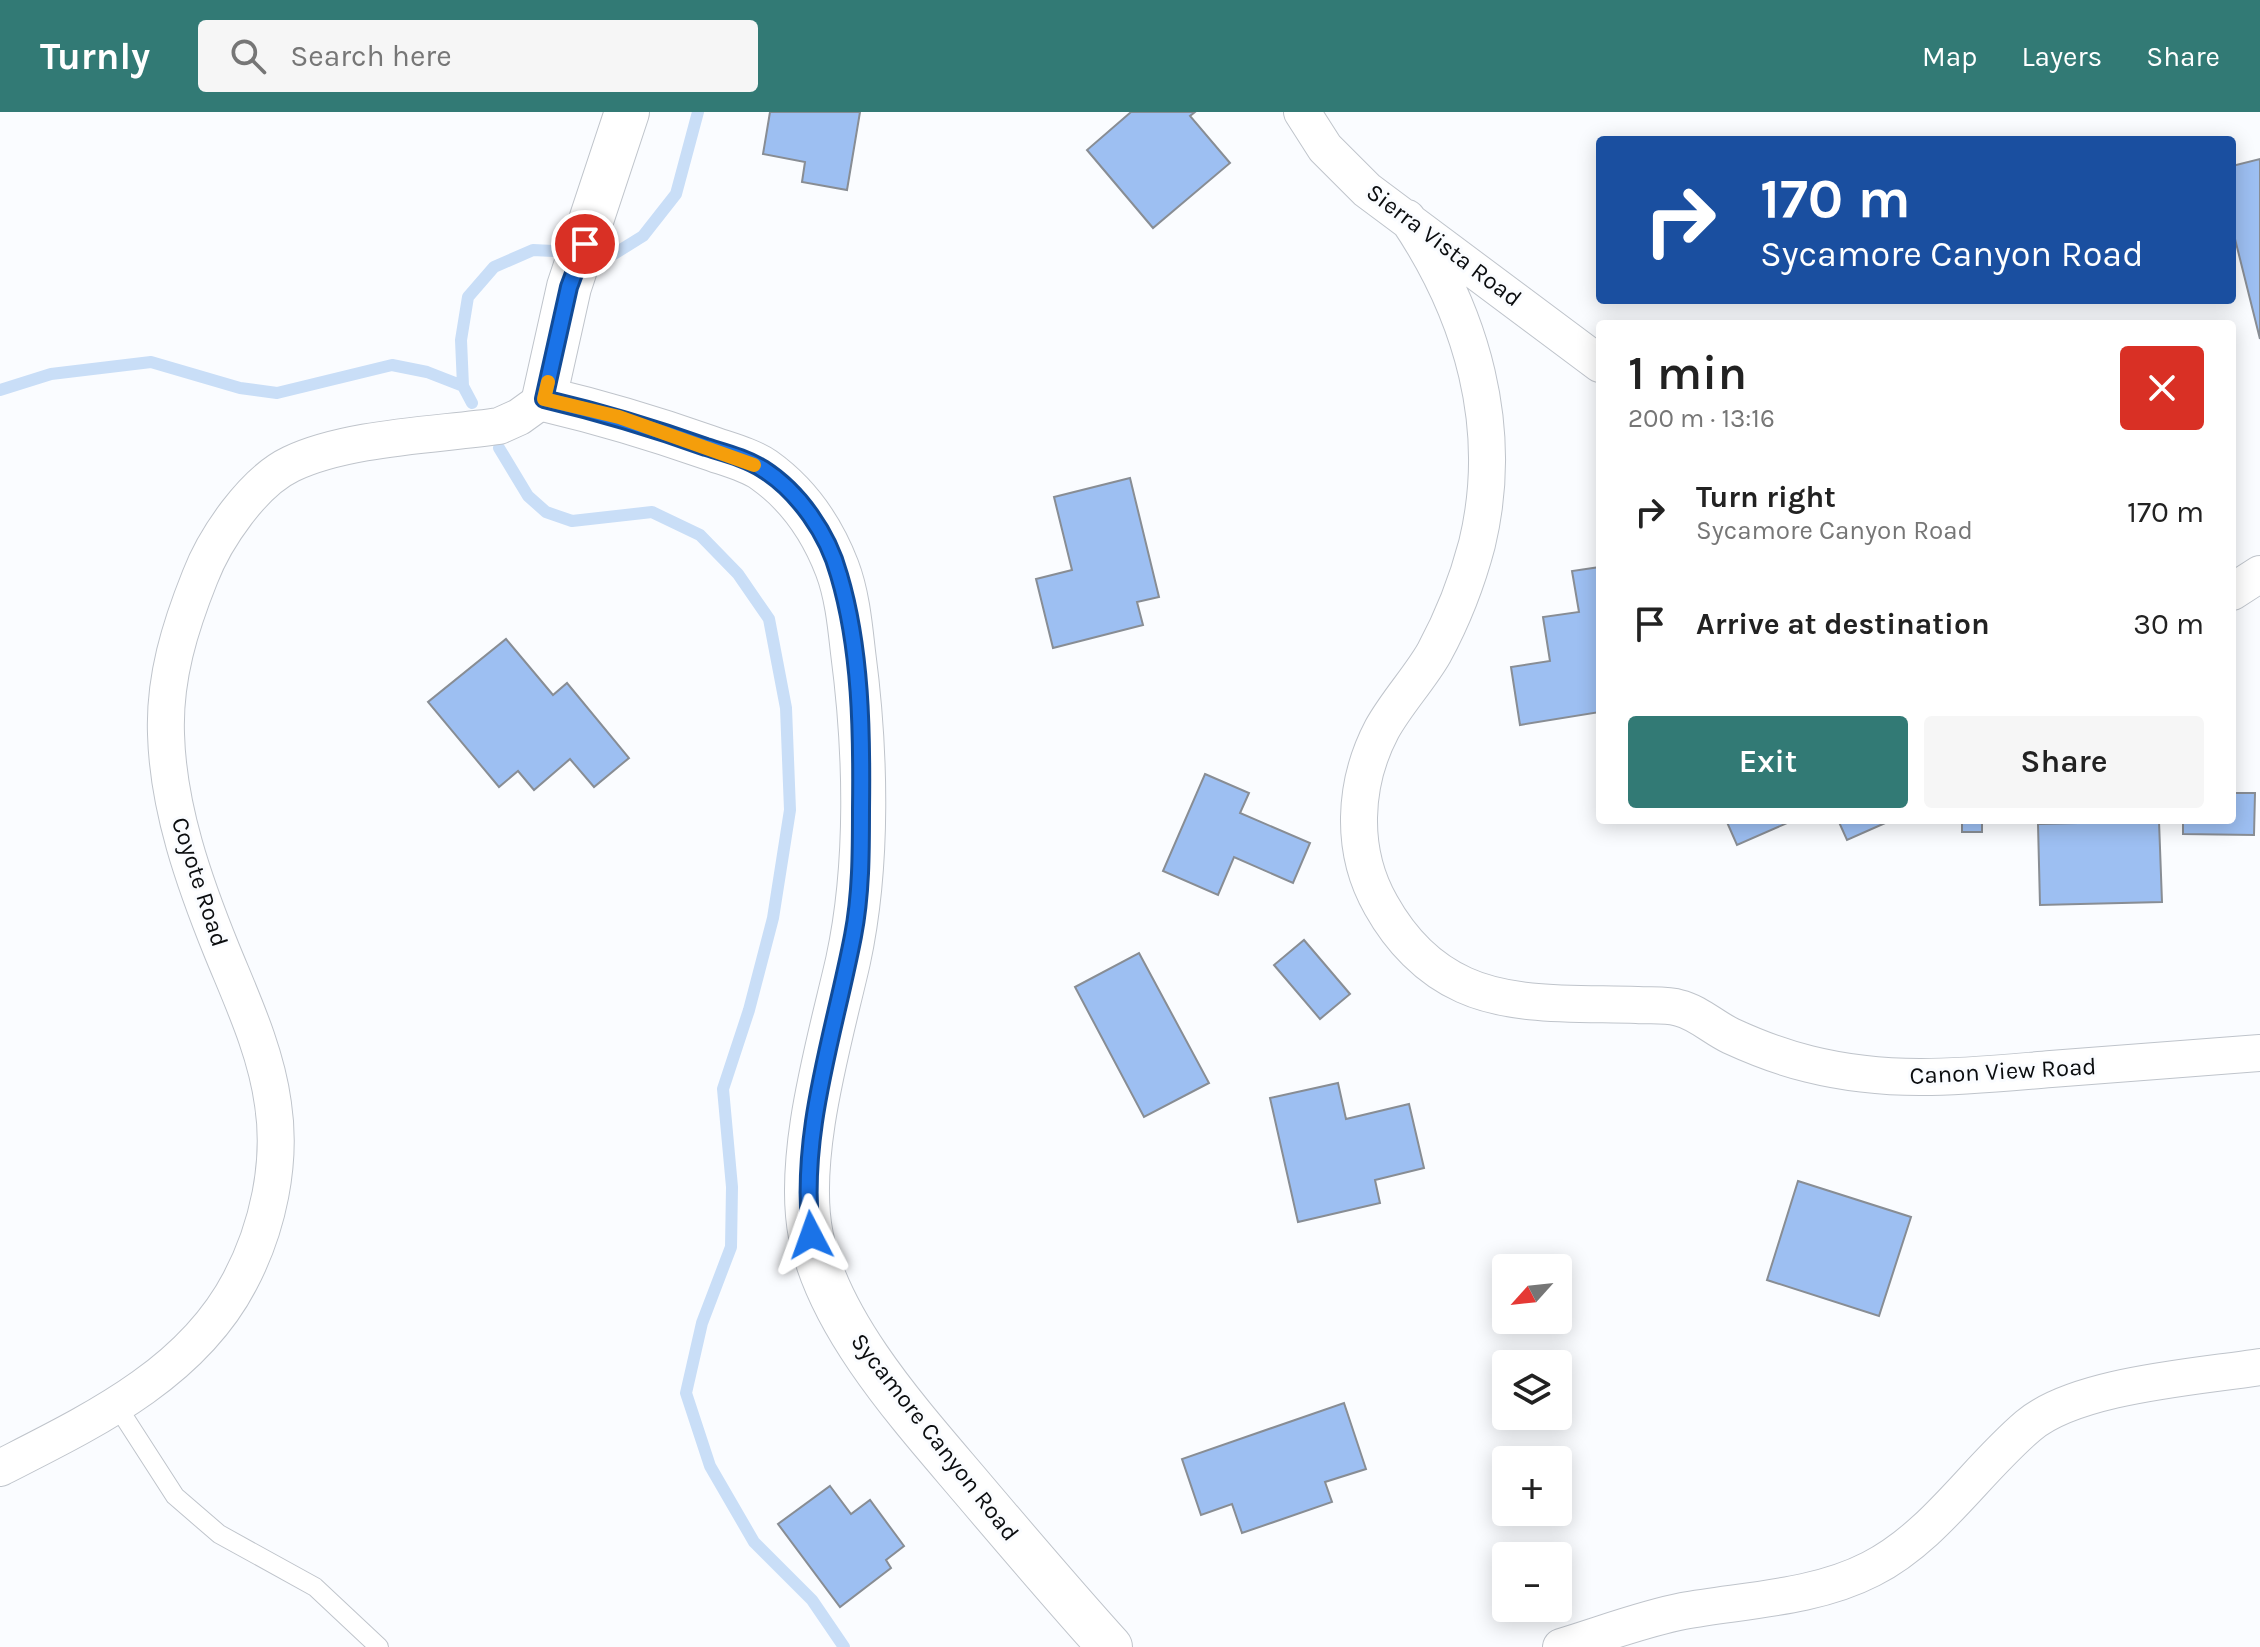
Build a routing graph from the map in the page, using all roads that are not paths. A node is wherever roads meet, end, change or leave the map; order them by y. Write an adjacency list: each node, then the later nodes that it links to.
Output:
1 (627, 112): 5 (main road)
2 (1302, 112): 3 (street, Sierra Vista Road)
3 (1407, 218): 4 (street, Sierra Vista Road); 8 (street, Canon View Road)
4 (1596, 361)
5 (544, 399): 10 (street, Coyote Road); 13 (main road, Sycamore Canyon Road)
6 (2260, 574): 7 (street)
7 (2236, 589)
8 (2260, 1053)
9 (2260, 1367): 14 (street)
10 (117, 1406): 11 (street, Coyote Road); 12 (lane)
11 (0, 1468)
12 (379, 1647)
13 (1110, 1647)
14 (1561, 1647)

